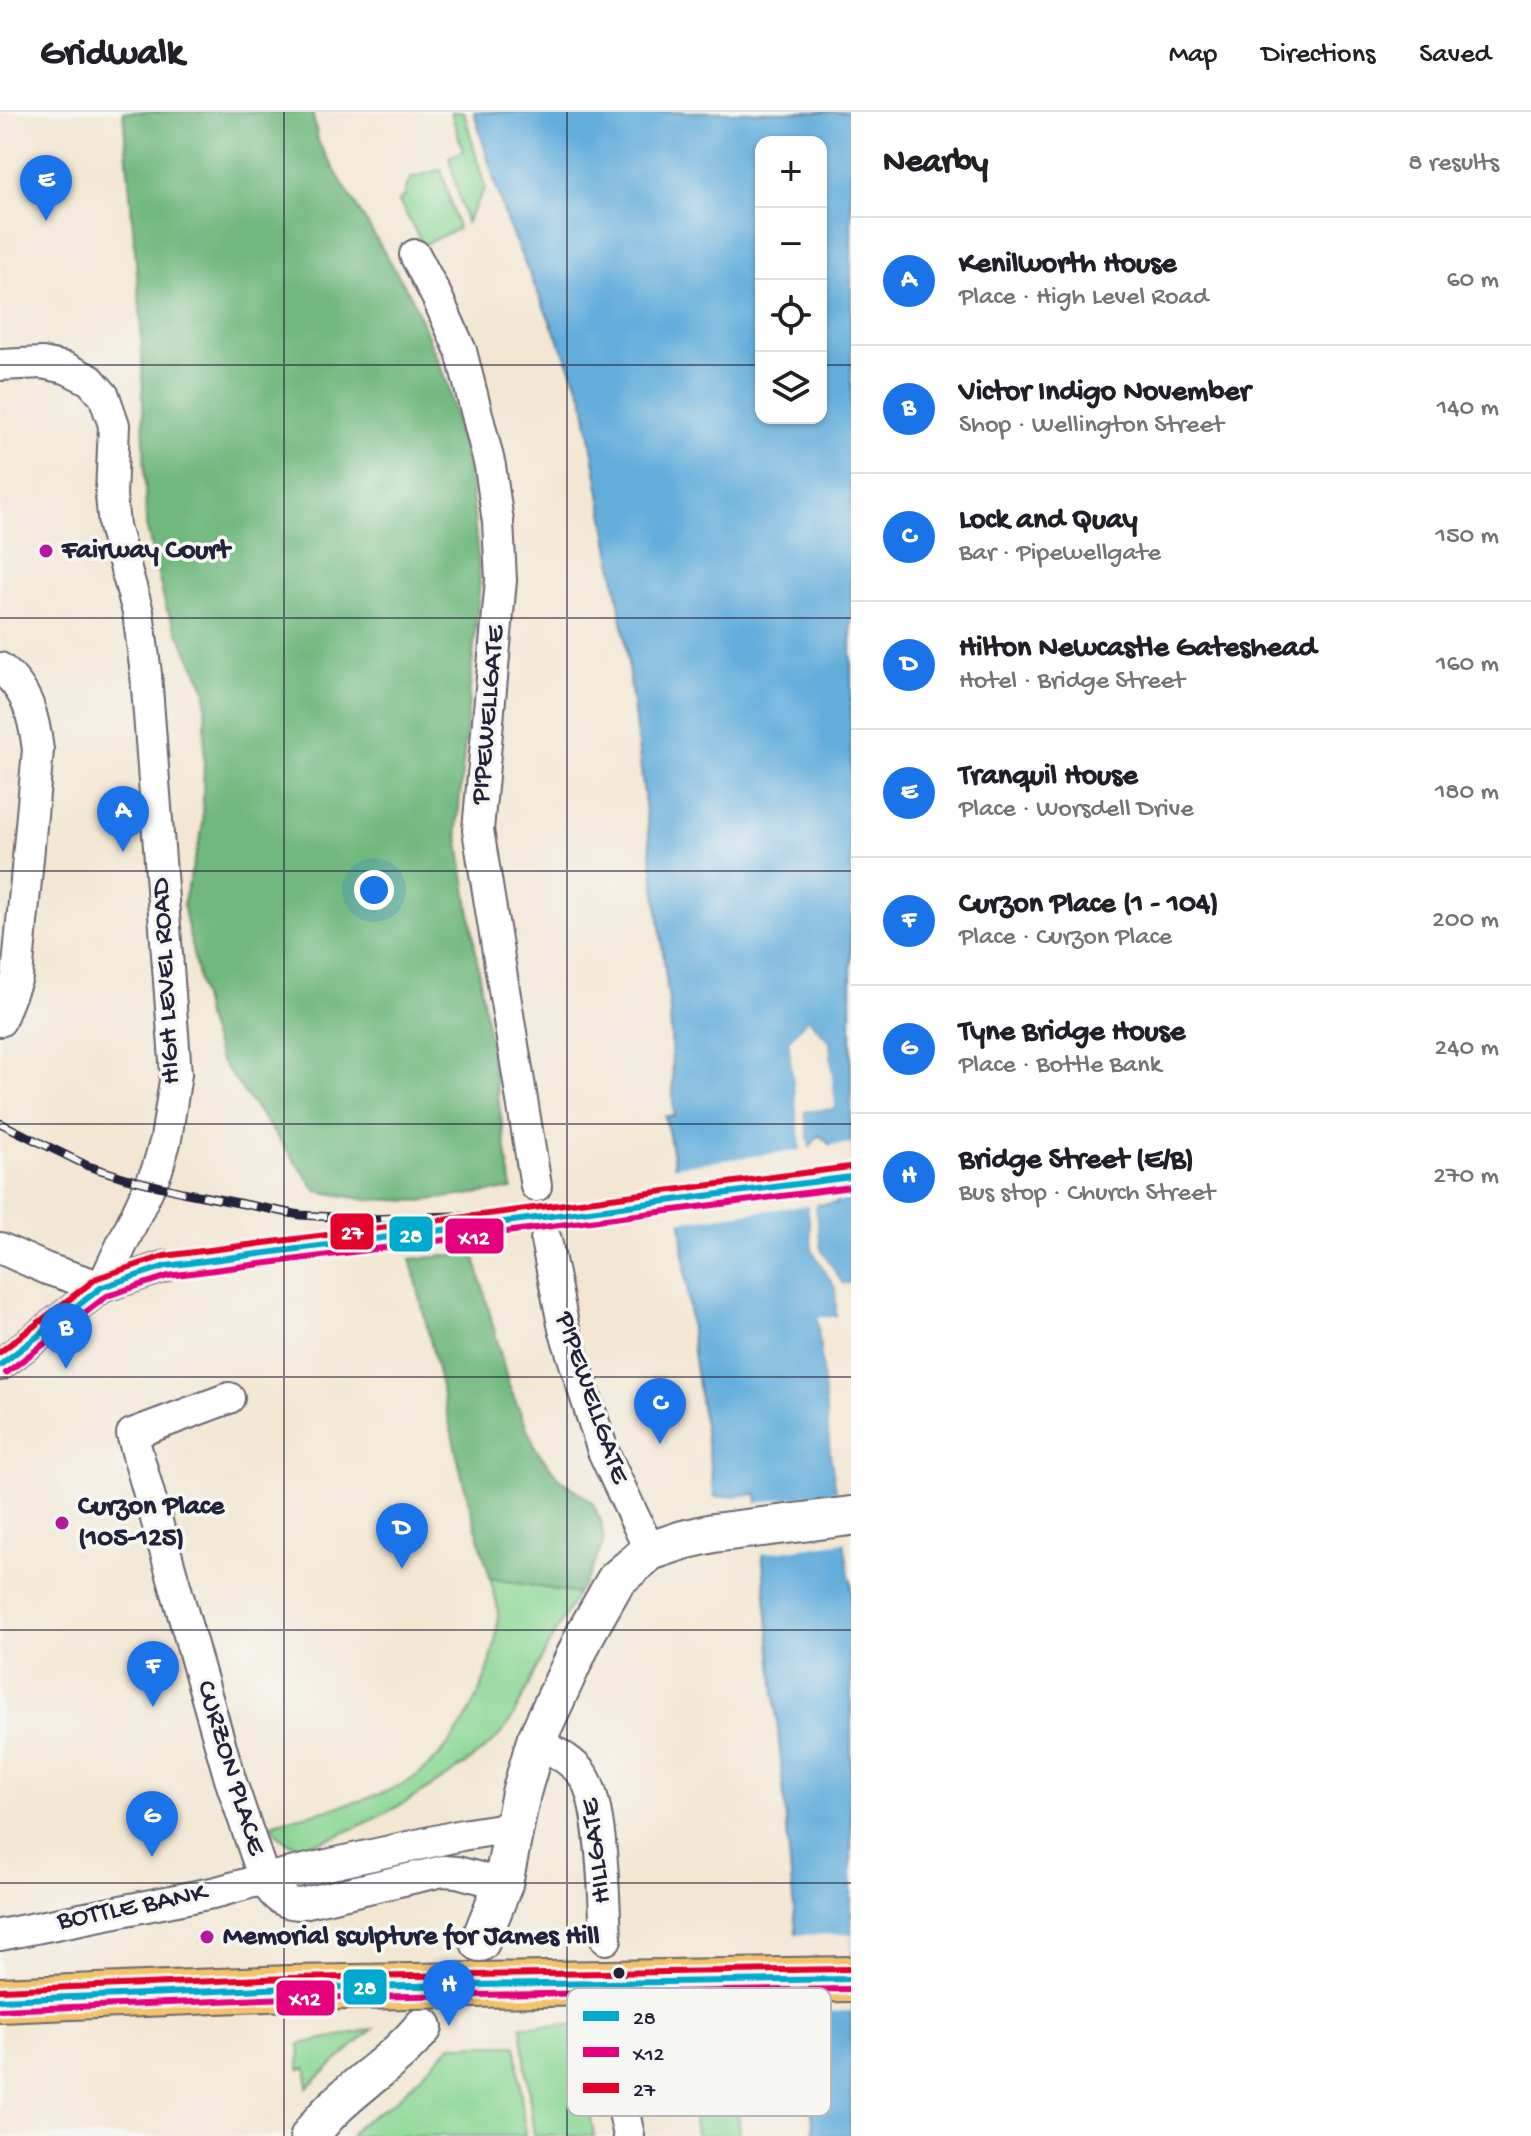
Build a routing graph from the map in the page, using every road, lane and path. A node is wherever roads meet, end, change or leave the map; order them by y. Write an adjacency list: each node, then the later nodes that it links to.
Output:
1 (415, 255): 5 (street, PIPEWELLGATE)
2 (0, 365): 9 (street, HIGH LEVEL ROAD)
3 (0, 668): 4 (street)
4 (0, 1021)
5 (536, 1186)
6 (546, 1240): 13 (street, PIPEWELLGATE)
7 (0, 1248): 9 (street)
8 (166, 1266): 9 (street)
9 (102, 1287): 10 (street)
10 (0, 1365)
11 (229, 1398): 16 (street, CURZON PLACE)
12 (851, 1516): 13 (street)
13 (650, 1551): 14 (street)
14 (536, 1741): 15 (street); 19 (street, HILLGATE)
15 (513, 1827): 16 (street, BOTTLE BANK); 17 (street)
16 (264, 1879): 17 (street); 18 (street, BOTTLE BANK)
17 (503, 1884): 20 (street)
18 (0, 1935)
19 (606, 1939)
20 (480, 1942)
21 (851, 1979): 22 (highway, bridge)
22 (0, 2000)
23 (423, 2027): 25 (street)
24 (625, 2116): 26 (street)
25 (310, 2136)
26 (629, 2136)

